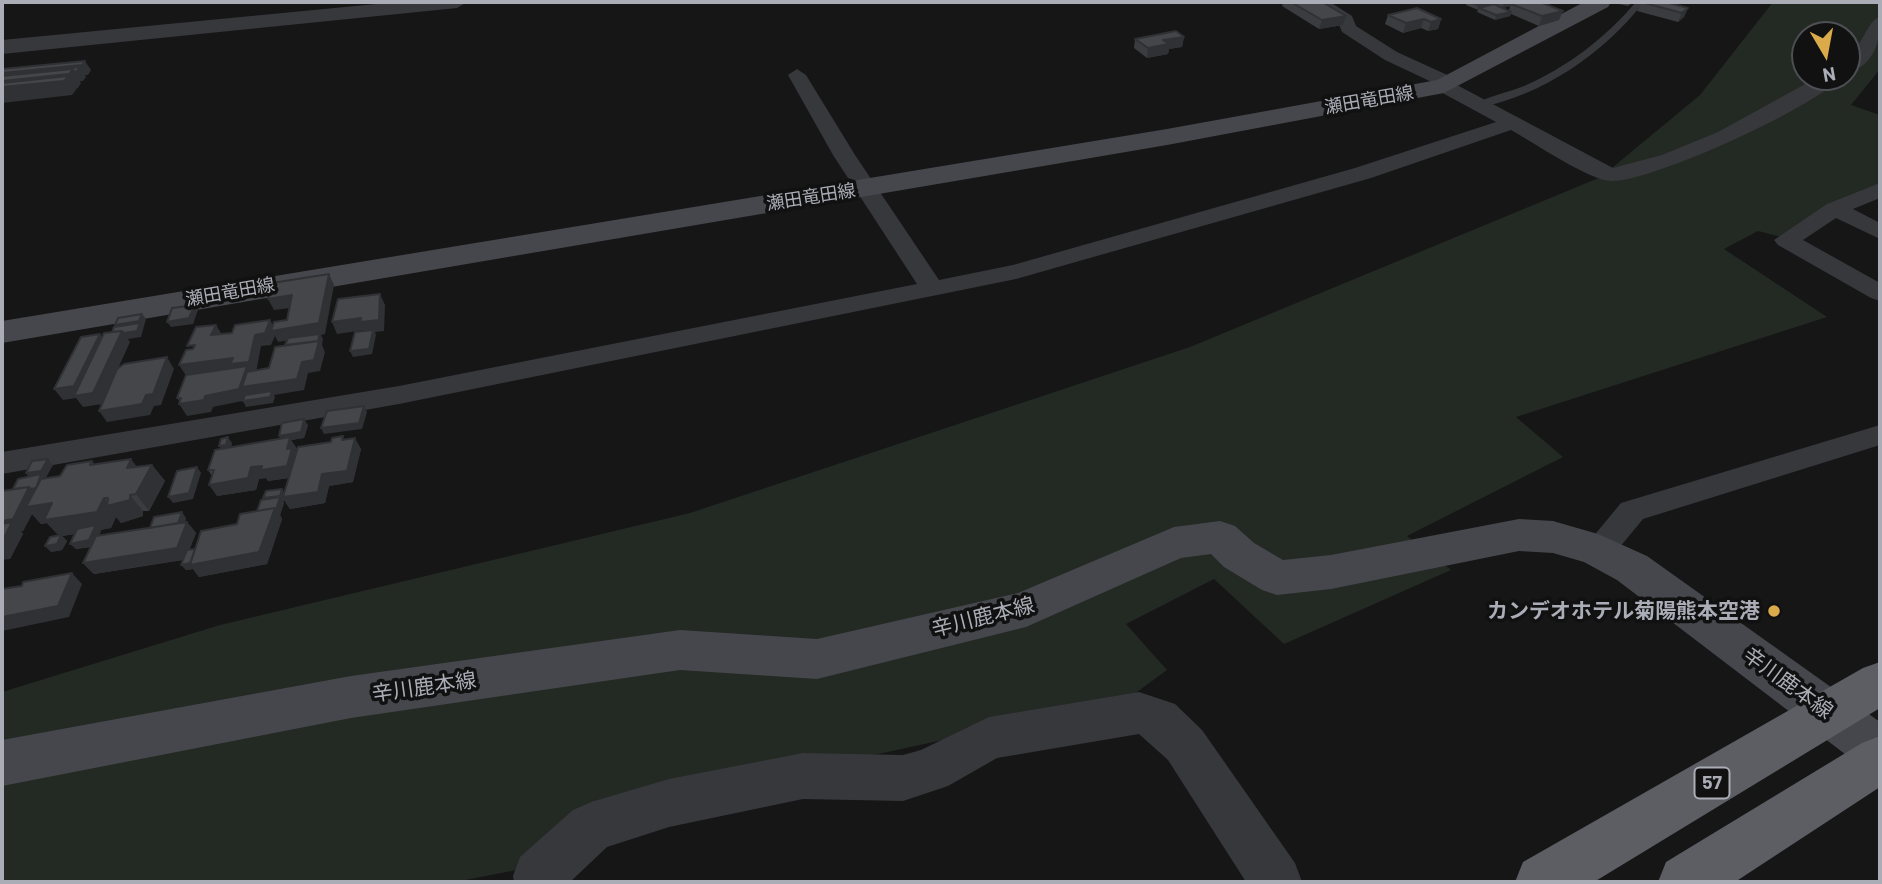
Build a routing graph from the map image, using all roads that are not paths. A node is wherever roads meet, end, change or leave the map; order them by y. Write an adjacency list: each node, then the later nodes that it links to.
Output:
1 (457, 2): 6 (street)
2 (1319, 2): 9 (street)
3 (1600, 2): 9 (main road, 瀬田竜田線)
4 (1640, 2): 11 (lane)
5 (1877, 33): 7 (street)
6 (2, 47)
7 (1861, 56)
8 (797, 75): 13 (street)
9 (1446, 85): 11 (street); 13 (main road, 瀬田竜田線)
10 (1808, 91): 12 (street)
11 (1478, 104): 12 (street)
12 (1511, 123): 17 (street)
13 (865, 188): 17 (street); 19 (main road, 瀬田竜田線)
14 (1880, 190): 15 (street)
15 (1835, 209): 16 (street); 18 (street)
16 (1880, 232)
17 (933, 289): 21 (street)
18 (1880, 293)
19 (2, 332)
20 (1880, 435): 22 (street)
21 (2, 463)
22 (1598, 550): 24 (main road, 辛川鹿本線); 27 (main road, 辛川鹿本線)
23 (1880, 682): 24 (highway, 57)
24 (1830, 714): 25 (main road, 辛川鹿本線); 30 (highway, 57)
25 (1880, 751)
26 (1880, 758): 31 (highway)
27 (2, 762)
28 (530, 880): 29 (street)
29 (1276, 882)
30 (1543, 882)
31 (1686, 882)

